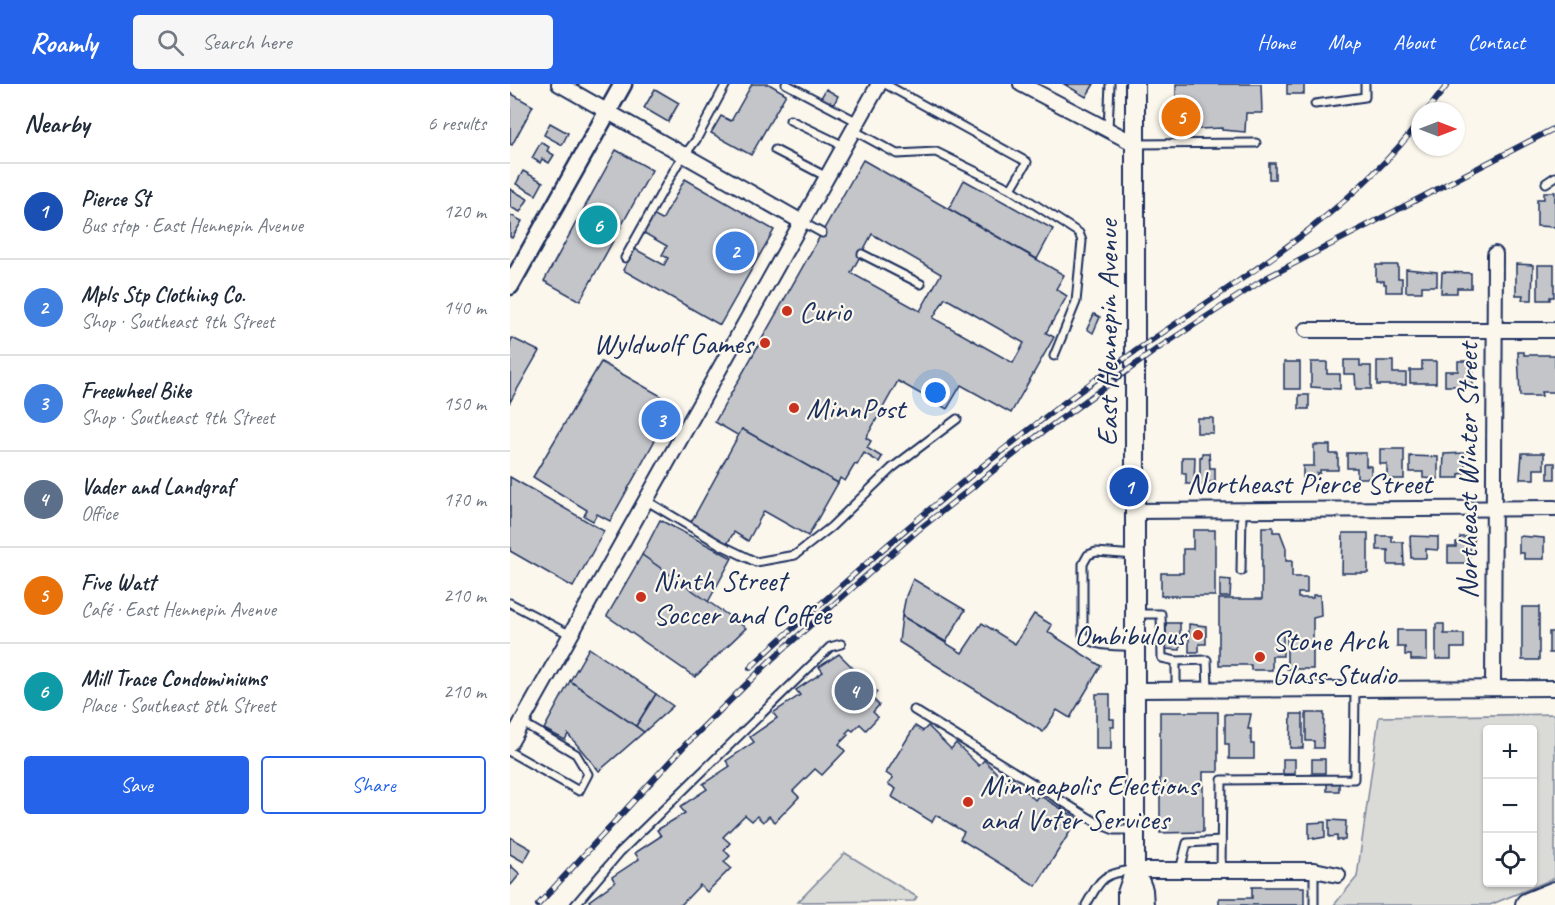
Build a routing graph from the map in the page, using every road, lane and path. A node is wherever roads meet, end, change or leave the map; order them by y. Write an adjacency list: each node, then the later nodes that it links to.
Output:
1 (559, 84): 12 (street)
2 (624, 84): 12 (street)
3 (726, 84): 20 (lane)
4 (786, 84): 14 (lane)
5 (879, 84): 14 (street)
6 (885, 84): 24 (lane)
7 (1021, 84): 15 (street)
8 (1110, 84): 15 (lane)
9 (1135, 84): 17 (main road, East Hennepin Avenue)
10 (1365, 84): 11 (lane)
11 (1315, 104)
12 (608, 111): 20 (street); 31 (street)
13 (790, 120): 18 (lane)
14 (855, 126): 18 (street); 24 (lane)
15 (1108, 130): 17 (street)
16 (1256, 143): 17 (lane)
17 (1135, 144): 41 (main road, East Hennepin Avenue)
18 (844, 146): 21 (street)
19 (775, 150): 21 (lane)
20 (685, 155): 25 (street); 29 (lane)
21 (827, 177): 25 (street)
22 (1555, 177): 23 (lane)
23 (1546, 183)
24 (1011, 189): 35 (lane)
25 (802, 222): 26 (lane); 37 (street)
26 (822, 233)
27 (862, 254): 30 (lane)
28 (1495, 254): 33 (street, Northeast Winter Street)
29 (625, 258)
30 (921, 284)
31 (510, 286)
32 (1306, 330): 33 (street)
33 (1494, 330): 34 (street); 38 (street, Northeast Winter Street)
34 (1555, 330)
35 (1054, 356)
36 (957, 419): 37 (lane)
37 (647, 501): 46 (street)
38 (1495, 508): 39 (street, Northeast Pierce Street); 40 (street, Northeast Pierce Street); 50 (street, Northeast Winter Street)
39 (1555, 508)
40 (1242, 510): 41 (street, Northeast Pierce Street); 43 (lane)
41 (1135, 511): 42 (main road, East Hennepin Avenue)
42 (1135, 555): 45 (main road, East Hennepin Avenue); 48 (lane)
43 (1241, 571)
44 (510, 603): 46 (lane)
45 (1135, 614): 48 (main road, East Hennepin Avenue); 49 (lane)
46 (571, 635): 57 (street)
47 (840, 644): 68 (lane)
48 (1135, 647): 52 (main road, East Hennepin Avenue)
49 (1176, 661): 53 (lane); 54 (lane)
50 (1493, 688): 51 (street); 55 (street)
51 (1555, 688)
52 (1135, 690): 53 (street); 60 (main road, East Hennepin Avenue)
53 (1176, 690): 54 (street)
54 (1208, 690): 55 (street)
55 (1355, 690): 61 (lane)
56 (914, 710): 60 (lane)
57 (521, 722): 58 (street); 59 (lane)
58 (510, 743)
59 (510, 752)
60 (1135, 830): 62 (main road, East Hennepin Avenue)
61 (1221, 841): 63 (lane); 65 (lane)
62 (1135, 870): 63 (street); 69 (lane); 70 (main road, East Hennepin Avenue); 71 (main road, East Hennepin Avenue)
63 (1180, 870): 65 (street)
64 (1314, 870): 65 (street); 66 (street); 72 (lane)
65 (1221, 871)
66 (1338, 875)
67 (1555, 894): 73 (highway)
68 (575, 905)
69 (1086, 905)
70 (1126, 905)
71 (1144, 905)
72 (1314, 905)
73 (1528, 905)

